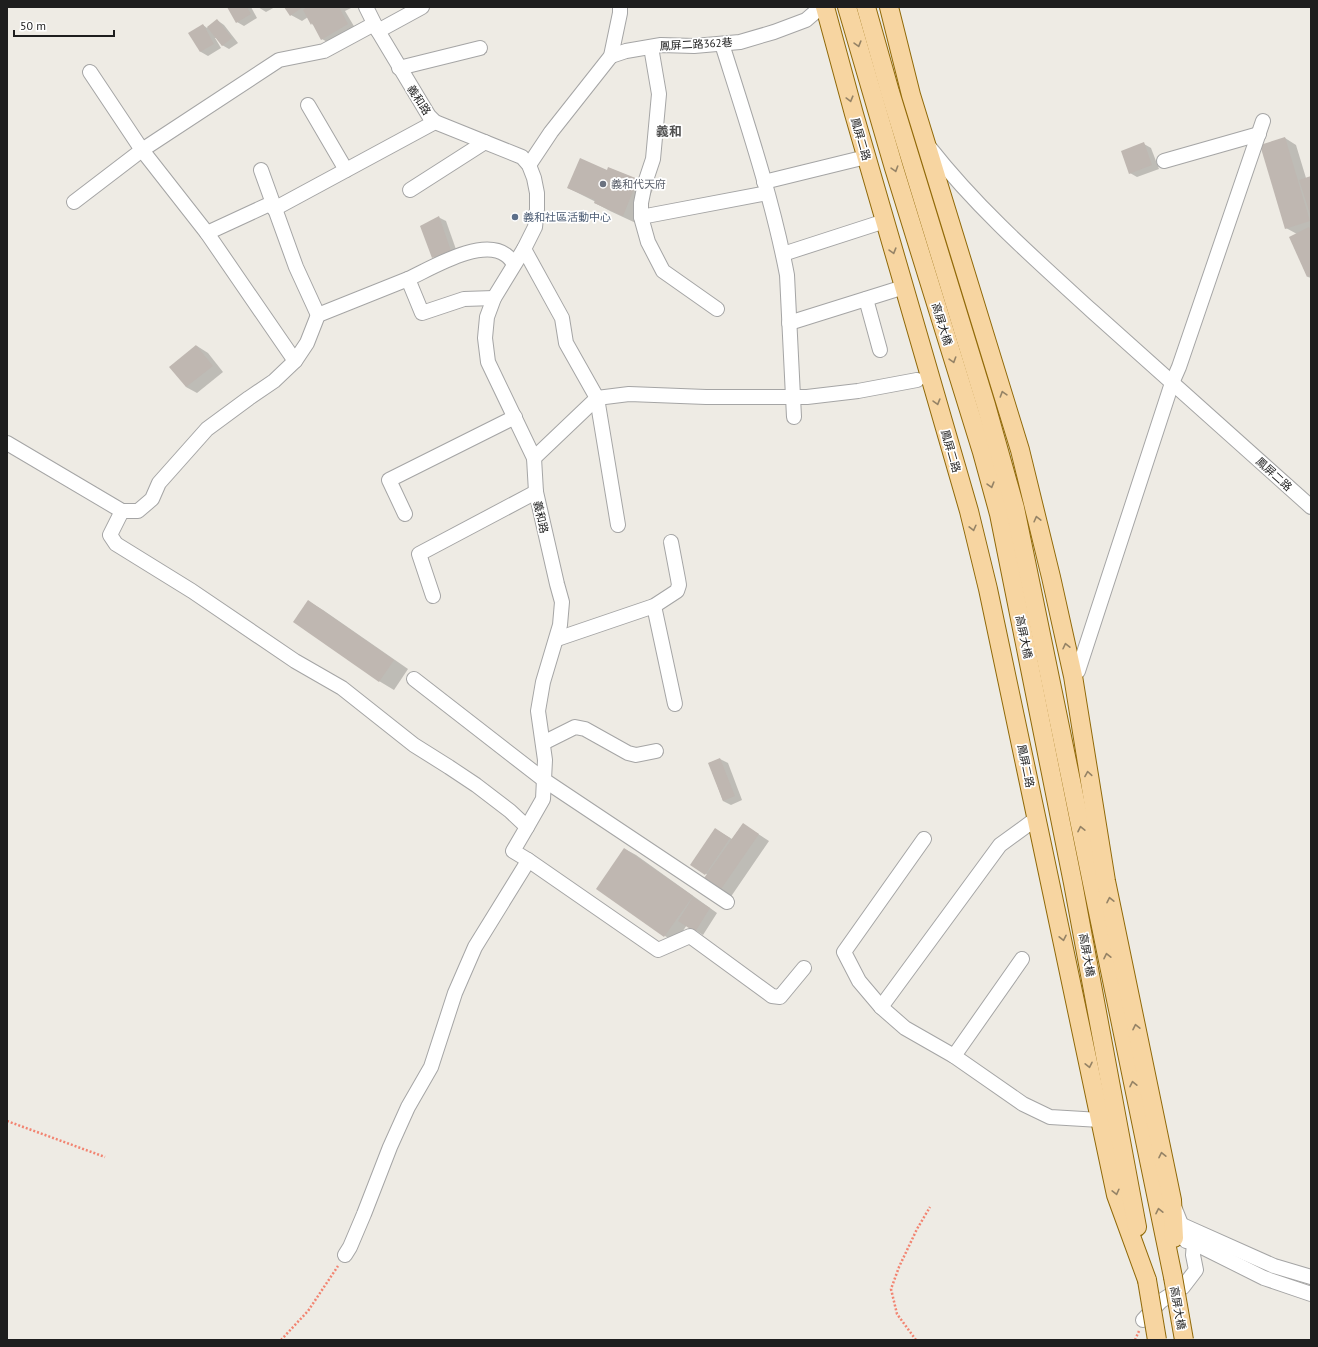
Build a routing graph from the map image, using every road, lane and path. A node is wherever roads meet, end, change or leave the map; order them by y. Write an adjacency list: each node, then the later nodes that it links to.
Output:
1 (366, 7): 9 (street, 義和路)
2 (422, 7): 9 (street)
3 (620, 7): 13 (street)
4 (821, 7): 10 (street, 鳳屏二路362巷)
5 (825, 7): 23 (main road, 鳳屏二路, one-way to 23)
6 (847, 7): 90 (main road, 高屏大橋, one-way to 90)
7 (866, 7): 88 (main road, 高屏大橋, one-way to 7)
8 (888, 7): 21 (main road, 鳳屏二路)
9 (376, 28): 14 (street, 義和路); 22 (street)
10 (722, 44): 11 (street, 鳳屏二路362巷); 28 (street)
11 (651, 47): 13 (street, 鳳屏二路362巷); 32 (street)
12 (480, 48): 14 (street)
13 (611, 56): 25 (street)
14 (398, 68): 18 (street, 義和路)
15 (90, 72): 22 (street)
16 (308, 106): 27 (street)
17 (1263, 121): 19 (street)
18 (435, 122): 20 (street, 義和路); 27 (street)
19 (1258, 134): 24 (street); 48 (street)
20 (485, 142): 25 (street, 義和路); 29 (street)
21 (926, 143): 48 (street, 鳳屏二路); 64 (main road, 鳳屏二路, one-way to 21)
22 (142, 150): 30 (street); 34 (street)
23 (866, 157): 28 (street); 33 (main road, 鳳屏二路)
24 (1164, 161)
25 (529, 164): 35 (street, 義和路)
26 (261, 170): 31 (street)
27 (346, 170): 31 (street)
28 (766, 188): 32 (street); 36 (street)
29 (410, 190)
30 (74, 202)
31 (273, 206): 34 (street); 43 (street)
32 (641, 217): 42 (street)
33 (885, 221): 36 (street); 39 (main road, 鳳屏二路, one-way to 39)
34 (207, 233): 46 (street)
35 (524, 249): 37 (street, 義和路); 49 (street)
36 (783, 254): 44 (street)
37 (514, 264): 38 (street); 40 (street, 義和路)
38 (408, 279): 40 (street); 43 (street)
39 (904, 288): 41 (street); 70 (main road, 鳳屏二路, one-way to 70)
40 (494, 298): 51 (street, 義和路)
41 (866, 299): 44 (street); 45 (street)
42 (717, 309)
43 (318, 315): 46 (street)
44 (790, 323): 50 (street)
45 (880, 350)
46 (295, 361): 57 (street)
47 (918, 380): 50 (street)
48 (1172, 383): 56 (street, 鳳屏二路); 64 (street)
49 (597, 398): 50 (street); 54 (street); 59 (street)
50 (794, 398): 52 (street)
51 (515, 417): 54 (street, 義和路); 58 (street)
52 (794, 417)
53 (7, 443): 57 (street)
54 (534, 458): 55 (street, 義和路)
55 (536, 492): 61 (street); 63 (street, 義和路)
56 (1311, 507)
57 (122, 511): 71 (street)
58 (405, 514)
59 (618, 525)
60 (671, 542): 62 (street)
61 (432, 596)
62 (654, 606): 63 (street); 66 (street)
63 (557, 639): 67 (street, 義和路)
64 (1073, 676): 74 (main road, 鳳屏二路, one-way to 64)
65 (414, 679): 69 (street)
66 (675, 704)
67 (543, 743): 68 (street); 69 (street, 義和路)
68 (656, 751)
69 (544, 780): 71 (street, 義和路); 76 (street)
70 (1037, 818): 75 (main road, 鳳屏二路); 79 (street)
71 (527, 827): 73 (street, 義和路)
72 (924, 839): 79 (street)
73 (528, 860): 78 (street); 87 (street)
74 (1106, 881): 85 (main road, 高屏大橋, one-way to 74)
75 (1055, 900): 81 (main road, 高屏大橋, one-way to 81)
76 (727, 902)
77 (1022, 959): 80 (street)
78 (804, 968)
79 (880, 1007): 80 (street)
80 (954, 1056): 81 (street)
81 (1100, 1120): 90 (main road, 高屏大橋, one-way to 90)
82 (7, 1121): 83 (path)
83 (105, 1157)
84 (930, 1207): 94 (path)
85 (1178, 1231): 86 (street); 88 (main road, 高屏大橋); 89 (street)
86 (1194, 1243): 91 (street); 92 (street)
87 (345, 1255): 93 (path)
88 (1173, 1276): 96 (main road, 高屏大橋, bridge)
89 (1311, 1277)
90 (1146, 1280): 95 (main road, 高屏大橋, bridge)
91 (1311, 1294)
92 (1143, 1320)
93 (281, 1340)
94 (916, 1340)
95 (1157, 1340)
96 (1184, 1340)

